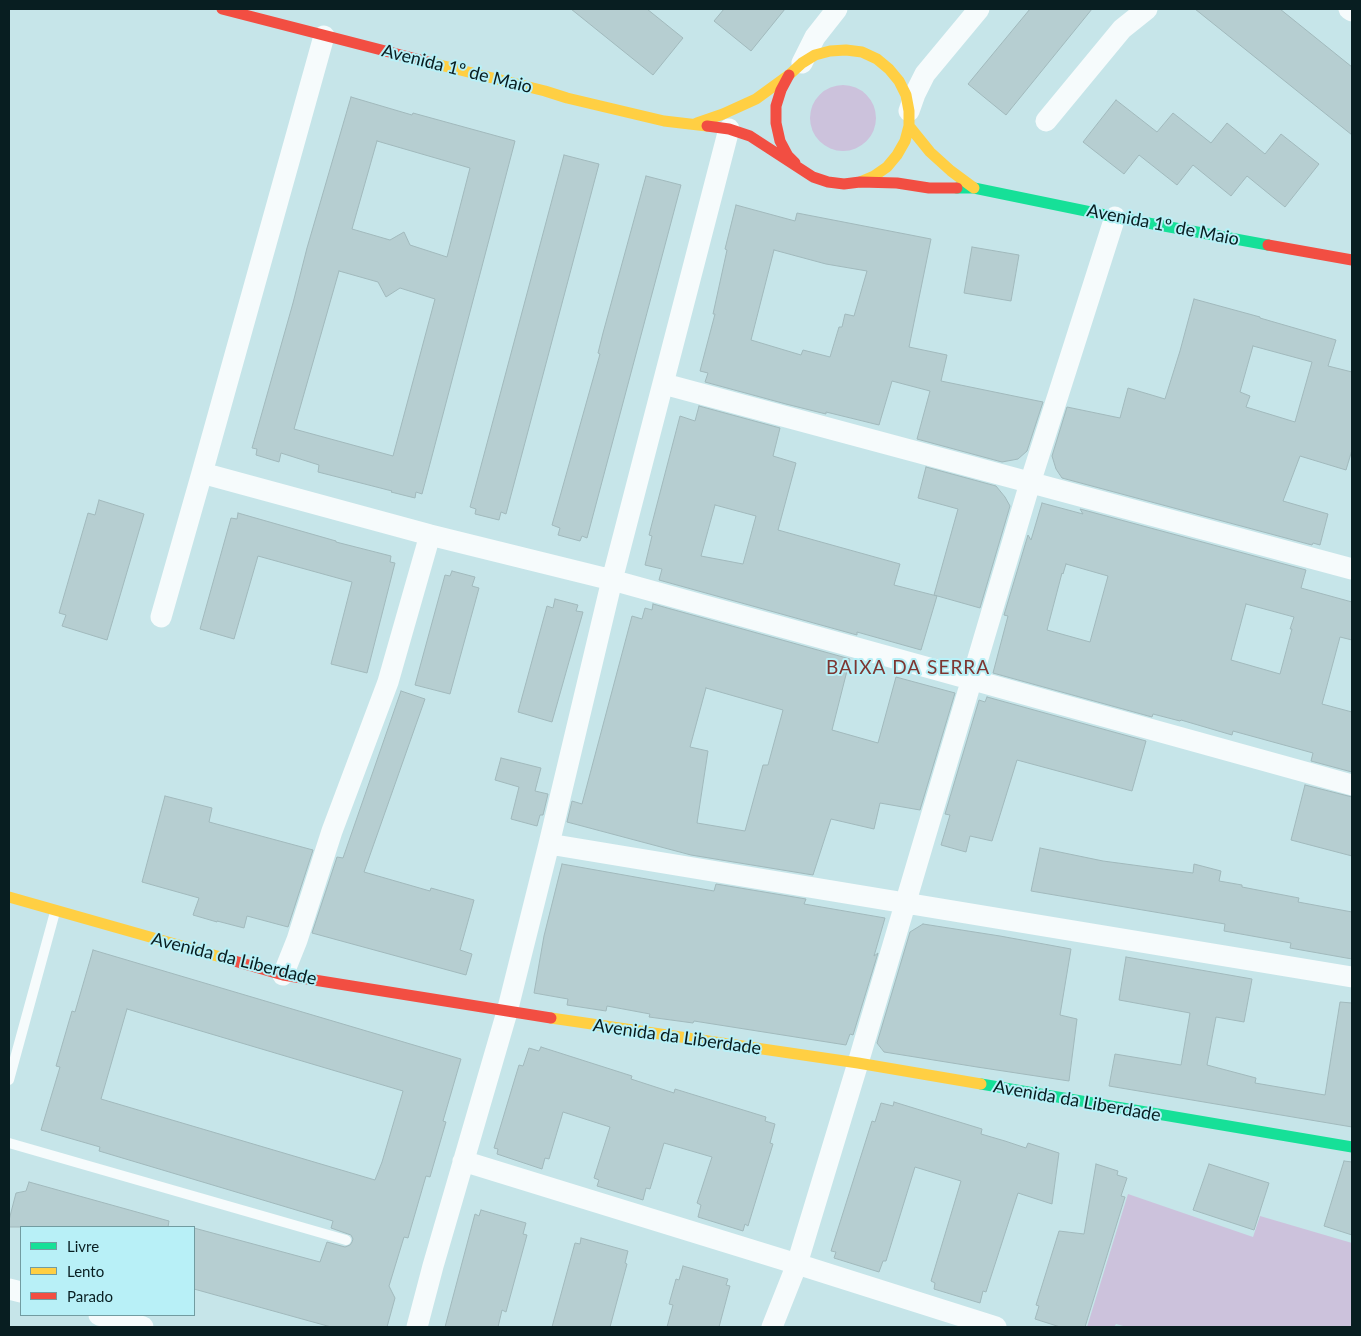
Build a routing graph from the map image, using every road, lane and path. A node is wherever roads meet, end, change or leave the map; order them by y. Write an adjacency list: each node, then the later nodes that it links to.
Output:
1 (222, 9): 5 (main road, Avenida 1º de Maio)
2 (837, 9): 6 (street)
3 (979, 9): 7 (street)
4 (1147, 9): 8 (street)
5 (324, 36): 9 (main road, Avenida 1º de Maio); 17 (street)
6 (796, 69): 7 (main road, Avenida 1º de Maio); 9 (main road, Avenida 1º de Maio); 11 (main road, Avenida 1º de Maio)
7 (909, 119): 12 (main road, Avenida 1º de Maio); 13 (main road, Avenida 1º de Maio)
8 (1046, 121)
9 (693, 125): 10 (main road, Avenida 1º de Maio)
10 (729, 129): 11 (main road, Avenida 1º de Maio); 16 (street)
11 (800, 169): 12 (main road, Avenida 1º de Maio)
12 (860, 182): 13 (main road, Avenida 1º de Maio)
13 (974, 188): 14 (main road, Avenida 1º de Maio)
14 (1115, 217): 15 (main road, Avenida 1º de Maio); 18 (street)
15 (1352, 260)
16 (664, 384): 18 (street); 21 (street)
17 (202, 473): 19 (street); 22 (street)
18 (1030, 483): 20 (street); 23 (street)
19 (430, 535): 21 (street); 29 (street)
20 (1352, 569)
21 (612, 580): 23 (street); 25 (street)
22 (161, 617)
23 (971, 679): 24 (street); 27 (street)
24 (1352, 784)
25 (549, 844): 27 (street); 31 (street)
26 (9, 897): 28 (main road, Avenida da Liberdade)
27 (906, 903): 30 (street); 32 (street)
28 (56, 911): 29 (main road, Avenida da Liberdade); 33 (lane)
29 (283, 975): 31 (main road, Avenida da Liberdade)
30 (1352, 977)
31 (507, 1012): 32 (main road, Avenida da Liberdade); 36 (street)
32 (858, 1063): 35 (main road, Avenida da Liberdade); 38 (street)
33 (9, 1080)
34 (9, 1143): 37 (lane)
35 (1352, 1147)
36 (464, 1161): 38 (street); 41 (street)
37 (346, 1240)
38 (797, 1264): 42 (street); 43 (street)
39 (103, 1316): 40 (street)
40 (143, 1327)
41 (417, 1327)
42 (772, 1327)
43 (996, 1327)

